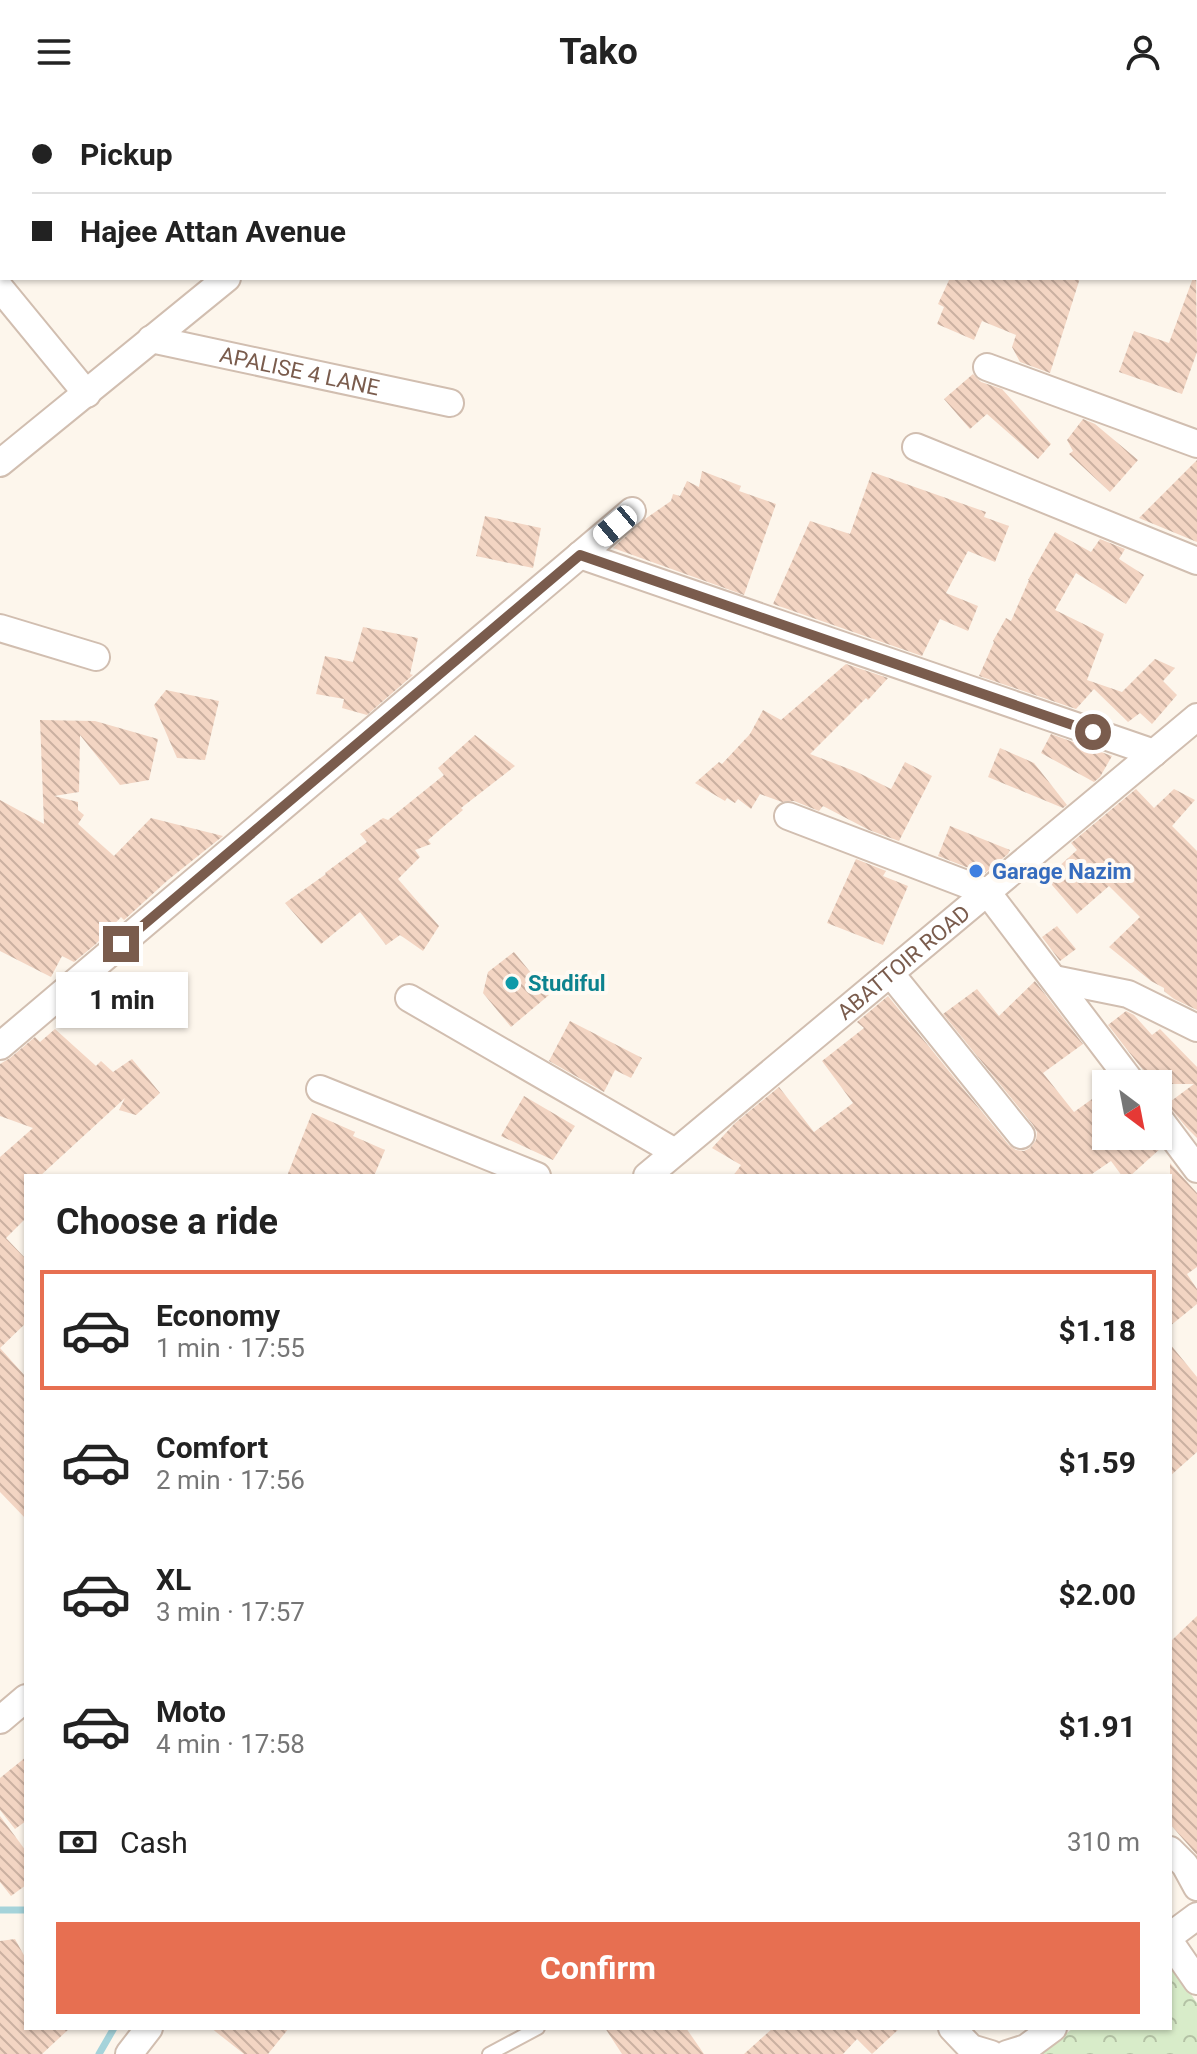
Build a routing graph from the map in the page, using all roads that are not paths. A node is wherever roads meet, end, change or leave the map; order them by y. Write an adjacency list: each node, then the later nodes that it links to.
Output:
1 (225, 280): 3 (street)
2 (0, 288): 5 (street)
3 (151, 339): 5 (street); 6 (street, APALISE 4 LANE)
4 (987, 367): 7 (street)
5 (87, 394): 9 (street)
6 (450, 403)
7 (1197, 444)
8 (916, 447): 12 (street)
9 (0, 463)
10 (632, 511): 11 (street)
11 (580, 555): 16 (street); 23 (street)
12 (1197, 561)
13 (0, 628): 14 (street)
14 (96, 657)
15 (1197, 717): 16 (street, ABATTOIR ROAD)
16 (1154, 753): 18 (street, ABATTOIR ROAD)
17 (788, 816): 18 (street)
18 (987, 892): 19 (street, ABATTOIR ROAD); 20 (street)
19 (890, 973): 26 (street); 28 (street, ABATTOIR ROAD)
20 (1054, 979): 22 (street); 24 (street)
21 (409, 998): 28 (street)
22 (1197, 1028)
23 (0, 1046)
24 (1122, 1070)
25 (320, 1089): 30 (street)
26 (1021, 1135)
27 (1172, 1136): 29 (street)
28 (675, 1152): 31 (street, ABATTOIR ROAD)
29 (1197, 1169)
30 (532, 1174)
31 (649, 1174)
32 (24, 1700): 33 (street)
33 (0, 1720)
34 (1172, 1852): 35 (street)
35 (1197, 1887)
36 (1197, 1916): 37 (street)
37 (1172, 1937)
38 (1172, 1942): 39 (street)
39 (1197, 1981)
40 (147, 2030): 44 (street)
41 (534, 2030): 45 (lane)
42 (954, 2030): 46 (street)
43 (1050, 2030): 47 (street)
44 (129, 2054)
45 (489, 2054)
46 (991, 2054)
47 (1007, 2054)

